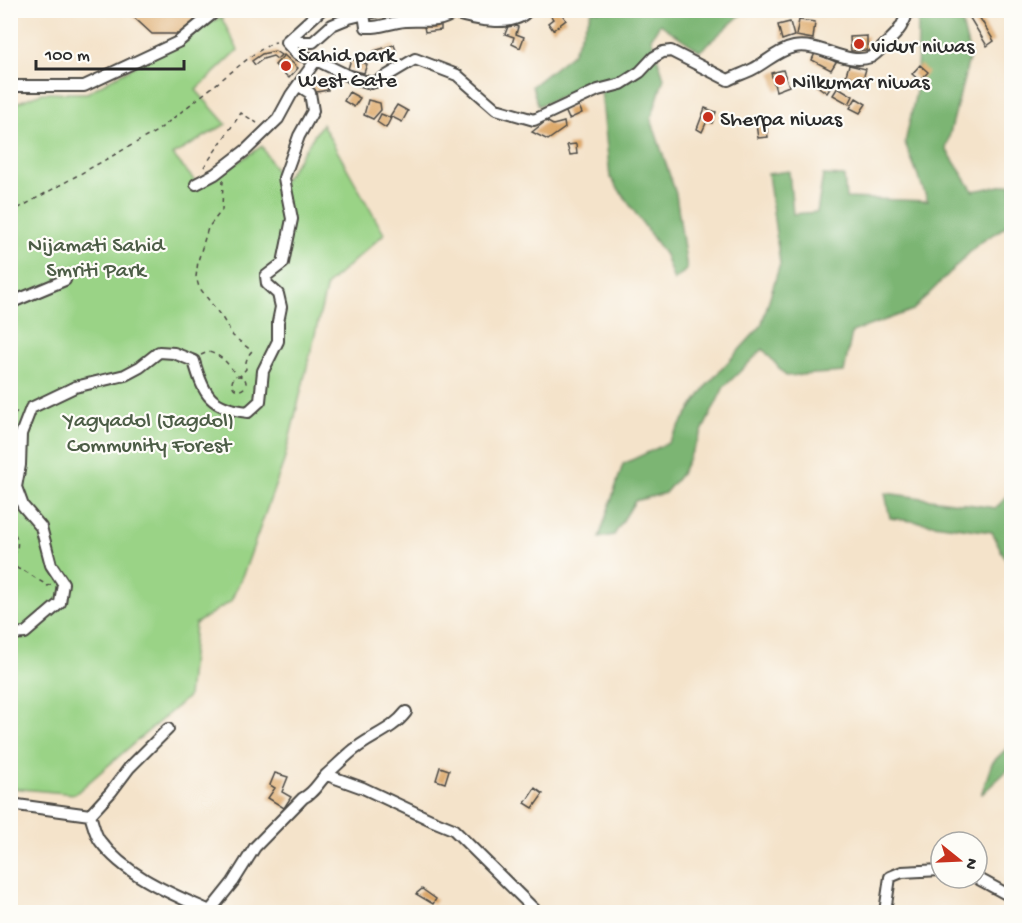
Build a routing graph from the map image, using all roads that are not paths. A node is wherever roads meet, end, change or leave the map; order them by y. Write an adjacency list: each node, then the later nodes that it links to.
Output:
1 (217, 10): 10 (street)
2 (321, 10): 7 (street)
3 (381, 10): 6 (street)
4 (528, 10): 6 (street)
5 (908, 10): 8 (street)
6 (364, 14): 7 (street)
7 (286, 42): 8 (street)
8 (316, 60): 9 (street)
9 (298, 85): 11 (street); 14 (street)
10 (10, 86)
11 (196, 184)
12 (65, 280): 13 (street)
13 (10, 303)
14 (10, 634)
15 (406, 712): 17 (street)
16 (168, 729): 19 (street)
17 (327, 775): 23 (street); 24 (street)
18 (10, 804): 19 (street)
19 (90, 815): 23 (street)
20 (929, 871): 25 (street)
21 (989, 885): 22 (street)
22 (1011, 897)
23 (210, 912)
24 (537, 912)
25 (885, 912)

